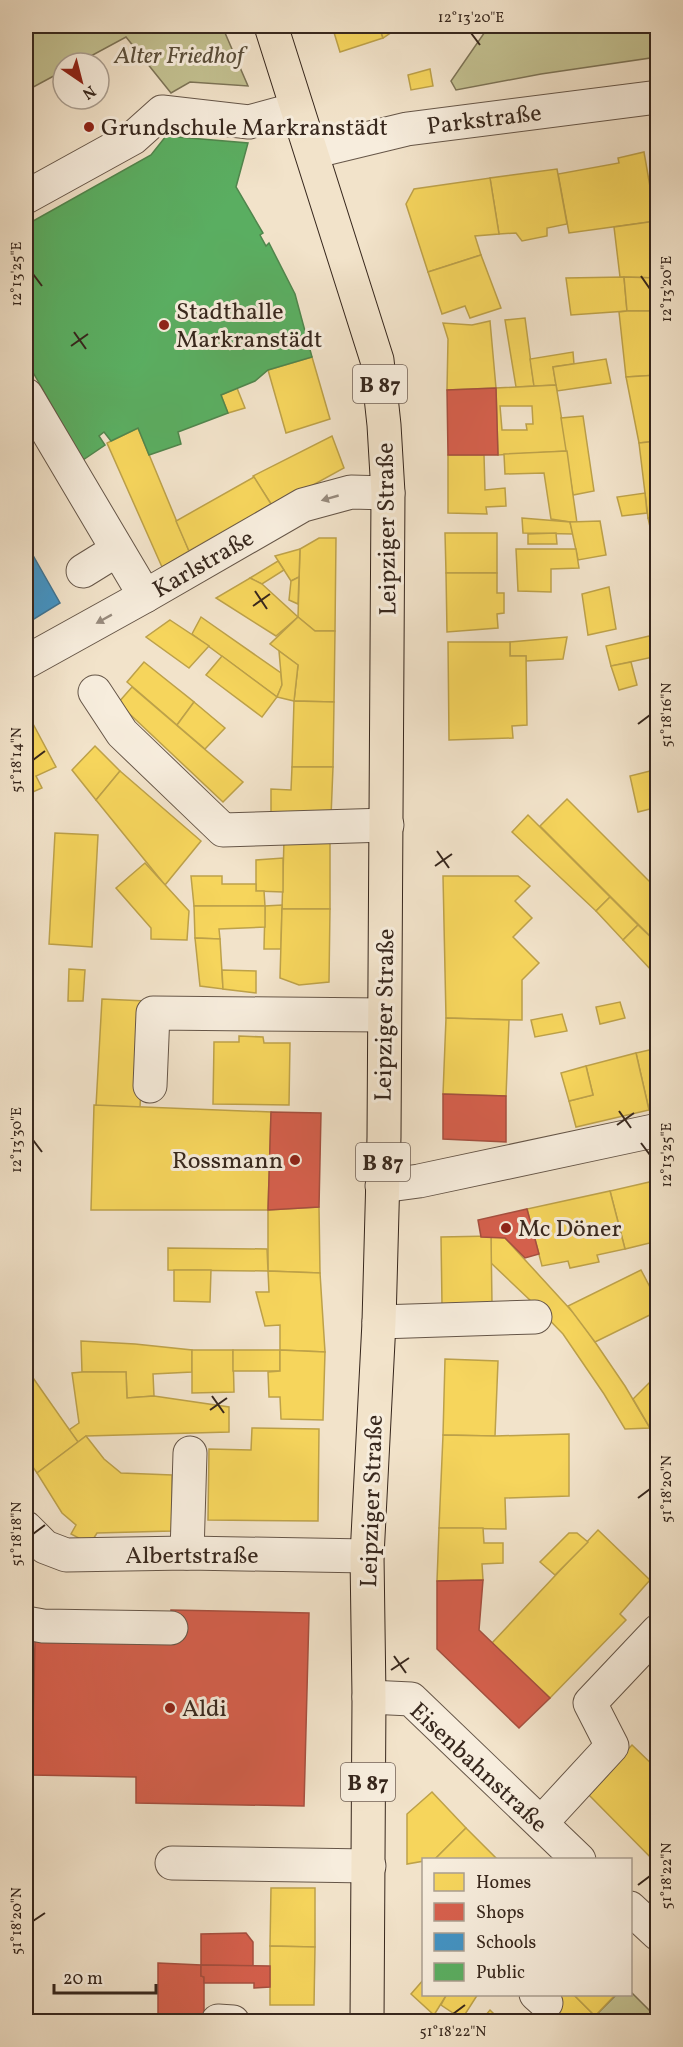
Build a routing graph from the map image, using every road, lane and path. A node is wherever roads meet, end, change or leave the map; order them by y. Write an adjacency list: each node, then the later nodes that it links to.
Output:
1 (271, 26): 3 (main road, Leipziger Straße / B 87)
2 (657, 98): 4 (street, Parkstraße)
3 (297, 109): 4 (main road, Leipziger Straße / B 87); 5 (street)
4 (312, 152): 7 (main road, Leipziger Straße / B 87)
5 (26, 197)
6 (26, 395): 8 (street)
7 (388, 493): 10 (street, Karlstraße, one-way to 10); 13 (main road, Leipziger Straße / B 87)
8 (117, 550): 9 (street); 10 (street)
9 (83, 571)
10 (145, 596): 11 (street, Karlstraße, one-way to 11)
11 (26, 662)
12 (95, 692): 13 (street)
13 (387, 825): 14 (main road, Leipziger Straße / B 87)
14 (384, 1015): 15 (street); 17 (main road, Leipziger Straße / B 87)
15 (150, 1086)
16 (657, 1130): 17 (street)
17 (382, 1186): 19 (main road, Leipziger Straße / B 87)
18 (535, 1317): 19 (street)
19 (379, 1322): 23 (main road, Leipziger Straße / B 87)
20 (190, 1452): 22 (street)
21 (26, 1528): 22 (street, Albertstraße)
22 (187, 1553): 23 (street, Albertstraße)
23 (367, 1556): 27 (main road, Leipziger Straße / B 87)
24 (26, 1623): 25 (street)
25 (171, 1628)
26 (657, 1631): 28 (street)
27 (369, 1697): 28 (street, Eisenbahnstraße); 31 (main road, Leipziger Straße / B 87)
28 (541, 1823): 29 (street, Eisenbahnstraße)
29 (577, 1858)
30 (172, 1863): 31 (street)
31 (369, 1866): 36 (main road, Leipziger Straße / B 87)
32 (632, 1910): 33 (street)
33 (657, 1934)
34 (218, 2021): 35 (street)
35 (233, 2022)
36 (367, 2022)

